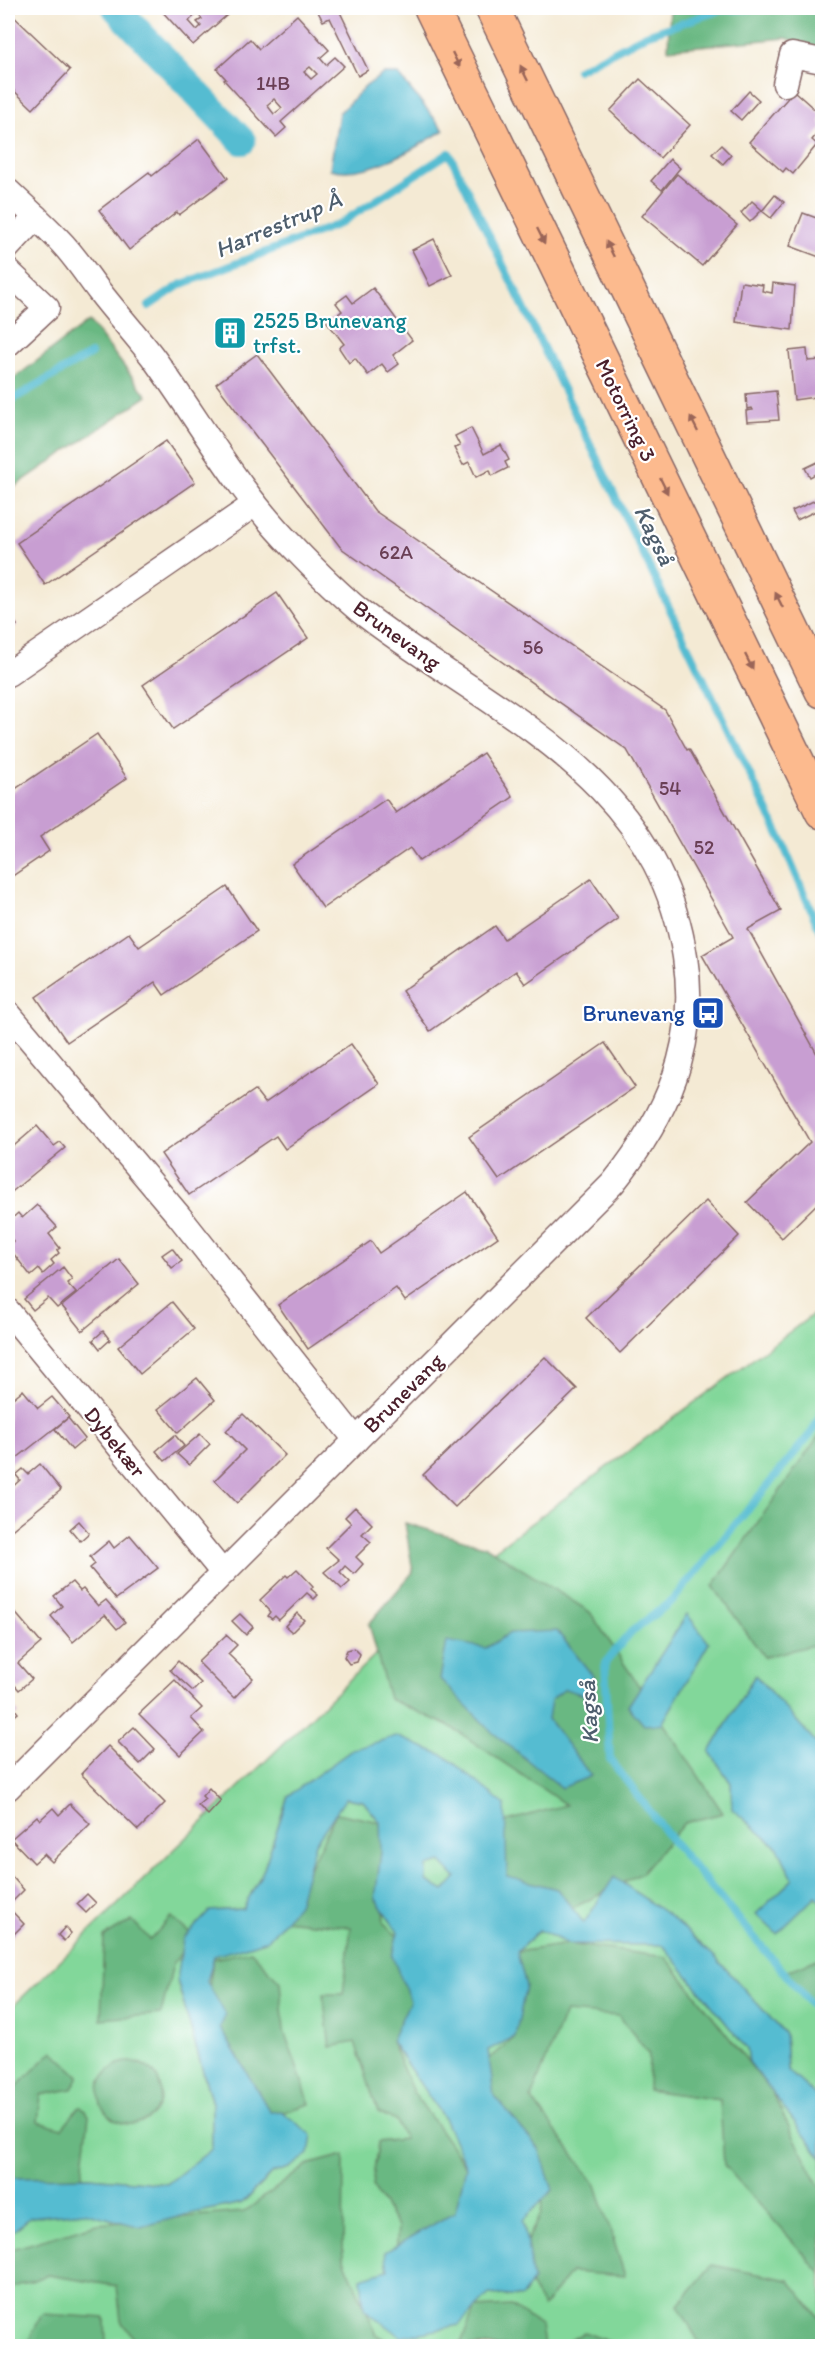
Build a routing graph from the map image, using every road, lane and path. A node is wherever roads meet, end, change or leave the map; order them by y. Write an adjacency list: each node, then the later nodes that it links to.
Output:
1 (431, 8): 13 (highway, Motorring 3, one-way to 13)
2 (492, 8): 12 (highway, one-way to 2)
3 (822, 61): 4 (street)
4 (785, 84)
5 (8, 191): 6 (street, Brunevang)
6 (36, 218): 7 (street); 10 (street, Brunevang)
7 (8, 247)
8 (8, 271): 9 (street)
9 (8, 345)
10 (255, 504): 11 (street); 16 (street, Brunevang)
11 (8, 674)
12 (822, 691)
13 (822, 812)
14 (8, 1012): 16 (street, Brunevang)
15 (8, 1311): 17 (street, Dybekær)
16 (356, 1440): 17 (street, Brunevang)
17 (223, 1573): 18 (street, Brunevang)
18 (8, 1788)

